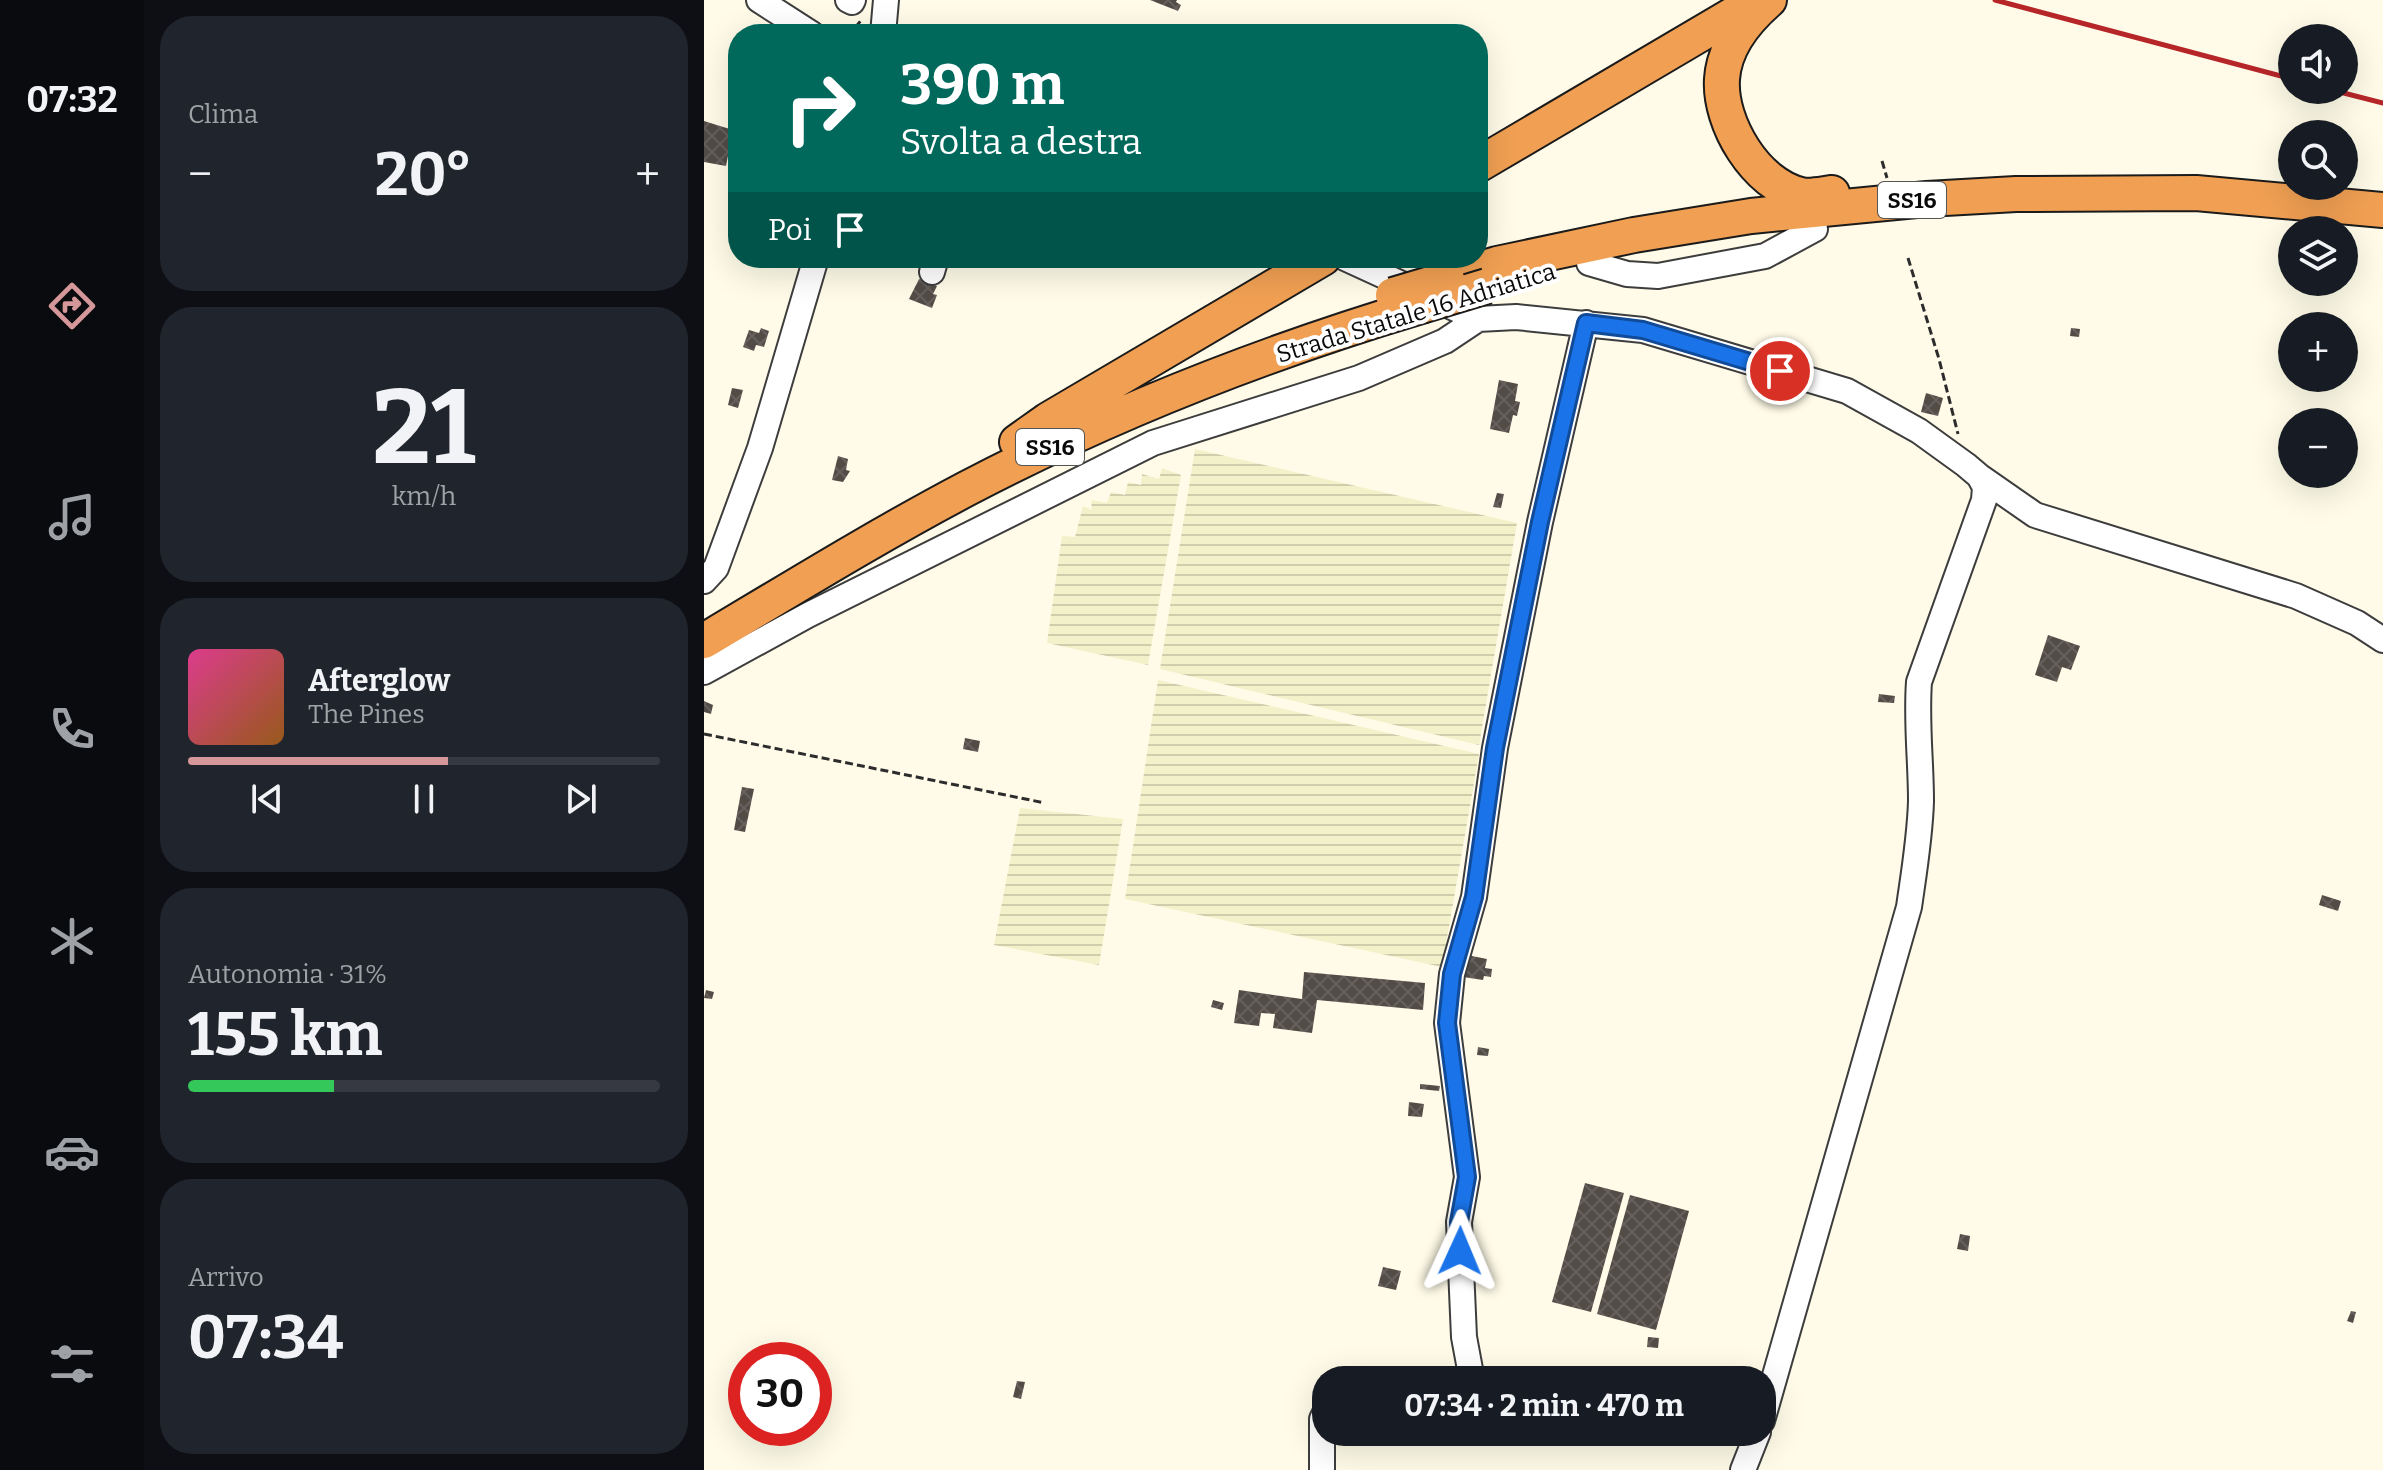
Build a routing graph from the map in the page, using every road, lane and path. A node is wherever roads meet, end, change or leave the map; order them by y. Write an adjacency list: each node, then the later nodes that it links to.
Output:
1 (759, 0): 5 (street)
2 (886, 0): 6 (street)
3 (1758, 0): 7 (highway)
4 (1769, 0): 10 (highway)
5 (806, 24)
6 (884, 24)
7 (1488, 159)
8 (1882, 161): 9 (path)
9 (1889, 186)
10 (2111, 193): 11 (highway, Strada Statale 16 Adriatica / SS16); 14 (highway, Strada Statale 16 Adriatica / SS16, bridge)
11 (2383, 210)
12 (2383, 233): 19 (highway, Strada Statale 16 Adriatica / SS16, bridge)
13 (1908, 258): 23 (path)
14 (1488, 267)
15 (813, 268): 24 (street)
16 (1313, 268): 22 (highway)
17 (1351, 268): 20 (street)
18 (1484, 268): 19 (highway, Strada Statale 16 Adriatica / SS16, bridge)
19 (1407, 300): 22 (highway, Strada Statale 16 Adriatica / SS16); 27 (highway, Strada Statale 16 Adriatica / SS16)
20 (1478, 319): 21 (street); 28 (street)
21 (1586, 323): 23 (street); 31 (street)
22 (1017, 442): 25 (highway, Strada Statale 16 Adriatica / SS16)
23 (1973, 470): 26 (street); 32 (street)
24 (704, 581)
25 (704, 618)
26 (2383, 640)
27 (704, 641)
28 (704, 672)
29 (704, 734): 30 (path)
30 (1045, 803)
31 (1469, 1366)
32 (1776, 1372)
33 (1322, 1446): 35 (street)
34 (1752, 1446): 36 (street)
35 (1322, 1470)
36 (1743, 1470)

